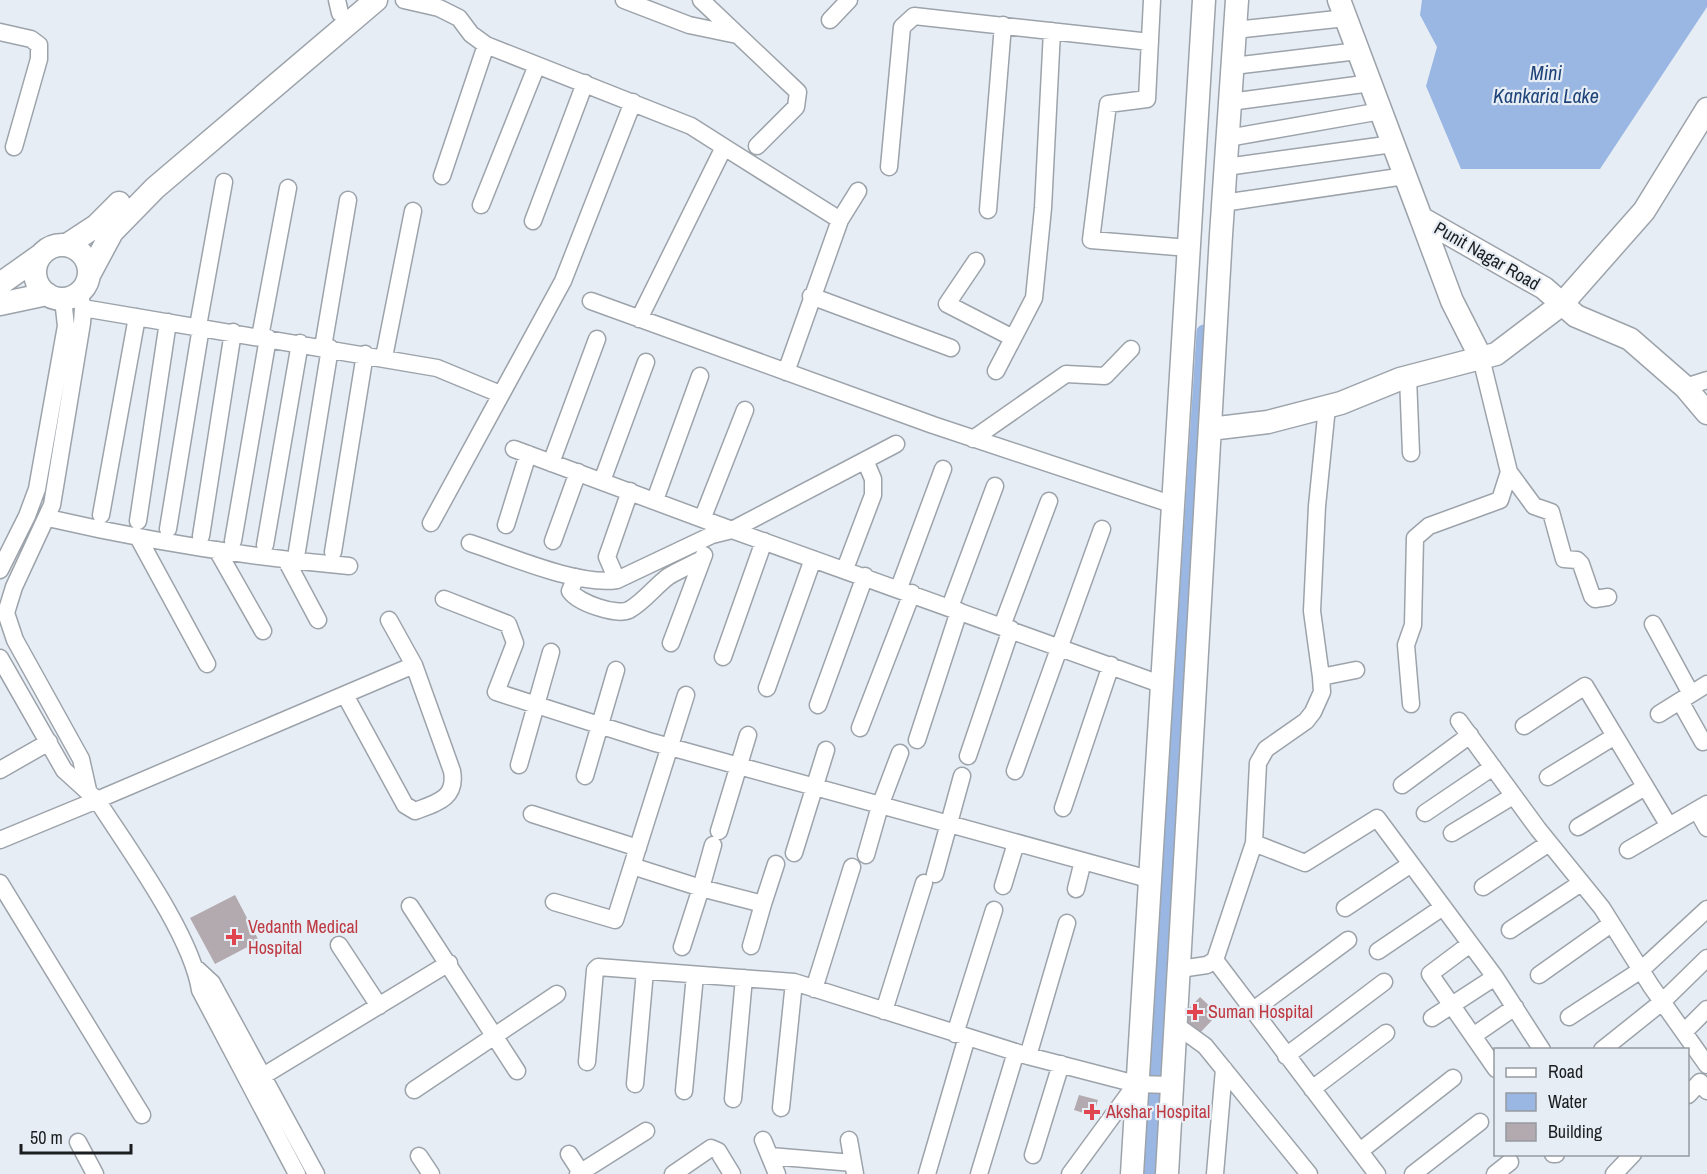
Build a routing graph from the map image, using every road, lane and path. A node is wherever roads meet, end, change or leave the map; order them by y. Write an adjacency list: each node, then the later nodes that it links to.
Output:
1 (376, 0): 53 (street)
2 (404, 0): 18 (street)
3 (624, 0): 16 (street)
4 (701, 0): 16 (street)
5 (849, 0): 11 (street)
6 (1152, 0): 17 (street)
7 (1204, 0): 49 (street)
8 (1238, 0): 13 (street)
9 (344, 4): 48 (street)
10 (1343, 9): 13 (street); 19 (street, Punit Nagar Road)
11 (830, 20)
12 (1003, 26): 14 (street); 33 (street); 43 (street)
13 (1235, 30): 21 (street)
14 (1052, 31): 17 (street); 64 (street)
15 (0, 32): 31 (street)
16 (738, 35): 30 (street)
17 (1150, 42): 49 (street)
18 (486, 45): 20 (street); 35 (street)
19 (1358, 51): 21 (street); 23 (street, Punit Nagar Road)
20 (537, 65): 22 (street); 42 (street)
21 (1233, 66): 25 (street)
22 (585, 83): 24 (street); 47 (street)
23 (1371, 83): 25 (street); 27 (street, Punit Nagar Road)
24 (633, 102): 32 (street); 80 (street)
25 (1230, 102): 28 (street)
26 (1707, 109): 57 (street)
27 (1381, 111): 28 (street); 29 (street, Punit Nagar Road)
28 (1228, 138): 34 (street)
29 (1393, 144): 34 (street); 36 (street, Punit Nagar Road)
30 (757, 146)
31 (14, 147)
32 (724, 147): 46 (street); 59 (street)
33 (889, 167)
34 (1226, 167): 41 (street)
35 (442, 176)
36 (1406, 176): 41 (street); 45 (street, Punit Nagar Road)
37 (224, 182): 61 (street)
38 (288, 188): 63 (street)
39 (858, 191): 46 (street)
40 (348, 200): 67 (street)
41 (1223, 203): 84 (street)
42 (481, 205)
43 (988, 210)
44 (413, 211): 71 (street)
45 (1421, 218): 57 (street, Punit Nagar Road); 72 (street)
46 (840, 220): 54 (street)
47 (532, 221)
48 (67, 245): 50 (street); 53 (street)
49 (1189, 248): 98 (street)
50 (41, 255): 52 (street); 53 (street)
51 (976, 261): 64 (street)
52 (0, 284)
53 (72, 293): 56 (street); 58 (street); 101 (street); 123 (street)
54 (812, 296): 68 (street); 75 (street)
55 (591, 301): 59 (street)
56 (0, 304)
57 (1562, 304): 72 (street); 79 (street, Punit Nagar Road)
58 (137, 316): 60 (street); 99 (street)
59 (639, 319): 75 (street)
60 (168, 322): 61 (street); 102 (street)
61 (200, 327): 62 (street); 105 (street)
62 (233, 332): 63 (street); 109 (street)
63 (264, 337): 66 (street); 111 (street)
64 (1013, 338): 74 (street)
65 (597, 339): 89 (street)
66 (300, 343): 67 (street); 115 (street)
67 (326, 348): 70 (street); 118 (street)
68 (951, 348)
69 (1131, 349): 85 (street)
70 (365, 354): 71 (street); 117 (street)
71 (384, 357): 80 (street)
72 (1481, 358): 77 (street); 92 (street)
73 (646, 362): 93 (street)
74 (996, 371)
75 (786, 372): 85 (street)
76 (700, 376): 96 (street)
77 (1408, 377): 81 (street); 87 (street)
78 (1707, 380): 79 (street)
79 (1685, 387): 83 (street, Punit Nagar Road)
80 (500, 394): 103 (street)
81 (1327, 407): 84 (street); 147 (street)
82 (745, 410): 100 (street)
83 (1707, 413)
84 (1210, 429): 150 (street)
85 (973, 439): 98 (street)
86 (896, 444): 88 (street)
87 (1411, 453)
88 (865, 460): 107 (street); 122 (street)
89 (551, 463): 91 (street); 104 (street)
90 (943, 469): 127 (street)
91 (578, 472): 93 (street); 112 (street)
92 (1509, 472): 128 (street); 156 (street)
93 (602, 481): 95 (street)
94 (995, 486): 130 (street)
95 (630, 491): 96 (street); 126 (street)
96 (655, 500): 100 (street)
97 (1049, 501): 135 (street)
98 (1174, 505): 149 (street)
99 (101, 515)
100 (703, 517): 107 (street)
101 (48, 518): 110 (street); 133 (street)
102 (138, 521)
103 (431, 523)
104 (506, 525)
105 (168, 529)
106 (1102, 529): 138 (street)
107 (732, 530): 108 (street); 113 (street)
108 (712, 535): 119 (street); 126 (street)
109 (201, 536)
110 (139, 539): 116 (street); 142 (street)
111 (233, 541)
112 (553, 541)
113 (764, 541): 120 (street); 141 (street)
114 (470, 543): 125 (street)
115 (265, 545)
116 (217, 550): 118 (street); 136 (street)
117 (333, 552)
118 (291, 556): 121 (street); 131 (street)
119 (702, 559): 125 (street); 137 (street)
120 (813, 559): 122 (street); 151 (street)
121 (349, 566)
122 (844, 569): 124 (street)
123 (0, 570)
124 (865, 576): 127 (street); 157 (street)
125 (576, 577): 126 (street)
126 (617, 580)
127 (905, 591): 130 (street); 162 (street)
128 (1608, 597)
129 (444, 599): 155 (street)
130 (955, 609): 135 (street); 166 (street)
131 (318, 620)
132 (389, 620): 143 (street)
133 (4, 622): 184 (street)
134 (1653, 624): 154 (street)
135 (1007, 628): 138 (street); 172 (street)
136 (263, 631)
137 (671, 643)
138 (1059, 647): 144 (street); 177 (street)
139 (551, 652): 155 (street)
140 (0, 657): 167 (street)
141 (723, 657)
142 (207, 664)
143 (414, 665): 152 (street); 152 (street)
144 (1111, 665): 149 (street); 188 (street)
145 (616, 670): 160 (street)
146 (1356, 670): 147 (street)
147 (1321, 677): 198 (street)
148 (1707, 684): 154 (street)
149 (1163, 685): 150 (street); 209 (street)
150 (1196, 685): 236 (street)
151 (767, 688)
152 (345, 695): 184 (street)
153 (686, 695): 169 (street)
154 (1685, 698): 158 (street); 168 (street)
155 (534, 704): 160 (street); 173 (street)
156 (1411, 704)
157 (818, 705)
158 (1659, 714)
159 (1459, 721): 164 (street)
160 (600, 725): 169 (street); 178 (street)
161 (1524, 726): 165 (street)
162 (860, 728)
163 (748, 735): 174 (street)
164 (1470, 735): 175 (street); 181 (street)
165 (1615, 736): 180 (street); 183 (street)
166 (917, 740)
167 (49, 742): 176 (street); 184 (street)
168 (1703, 742)
169 (670, 747): 174 (street); 200 (street)
170 (826, 750): 182 (street)
171 (900, 753): 186 (street)
172 (968, 756)
173 (519, 765)
174 (740, 766): 182 (street); 214 (street)
175 (1493, 767): 185 (street); 189 (street)
176 (0, 770)
177 (1015, 771)
178 (585, 776)
179 (962, 776): 191 (street)
180 (1548, 777)
181 (1402, 785)
182 (815, 787): 186 (street); 202 (street)
183 (1645, 787): 192 (street); 193 (street)
184 (93, 795): 196 (street); 235 (street)
185 (1514, 796): 195 (street); 199 (street)
186 (880, 806): 191 (street); 203 (street)
187 (1702, 807): 192 (street); 194 (street)
188 (1063, 808)
189 (1425, 813)
190 (532, 814): 200 (street)
191 (948, 824): 197 (street); 252 (street)
192 (1669, 826): 201 (street)
193 (1578, 827)
194 (1707, 828)
195 (1452, 833)
196 (0, 840)
197 (1016, 843): 204 (street); 212 (street)
198 (1254, 843): 206 (street); 233 (street)
199 (1549, 843): 211 (street); 213 (street)
200 (638, 848): 207 (street)
201 (1628, 850)
202 (794, 853)
203 (866, 855)
204 (1083, 861): 209 (street); 215 (street)
205 (776, 864): 217 (street)
206 (1411, 864): 219 (street); 220 (street)
207 (632, 866): 214 (street); 216 (street)
208 (852, 867): 245 (street)
209 (1152, 880): 276 (street)
210 (0, 883): 285 (street)
211 (1581, 883): 224 (street); 225 (street)
212 (1003, 886)
213 (1484, 887)
214 (701, 888): 217 (street); 230 (street)
215 (1076, 890)
216 (555, 902)
217 (763, 904): 229 (street)
218 (410, 906): 234 (street)
219 (1443, 907): 227 (street); 231 (street)
220 (1345, 908)
221 (1707, 909): 237 (street)
222 (994, 910): 260 (street)
223 (1067, 923): 265 (street)
224 (1611, 924): 237 (street); 240 (street)
225 (1510, 930)
226 (1348, 940): 253 (street)
227 (1470, 944): 241 (street); 248 (street)
228 (339, 945): 249 (street)
229 (751, 946)
230 (682, 947)
231 (1378, 951)
232 (1707, 958): 247 (street)
233 (1215, 960): 236 (street); 253 (street)
234 (449, 963): 249 (street); 259 (street)
235 (197, 969): 273 (street); 300 (street)
236 (1180, 969): 256 (street)
237 (1641, 970): 247 (street); 254 (street)
238 (645, 971): 239 (street); 267 (street); 275 (street)
239 (695, 975): 242 (street); 281 (street)
240 (1539, 975)
241 (1495, 977): 248 (street); 250 (street)
242 (744, 978): 243 (street); 283 (street)
243 (794, 982): 245 (street); 284 (street)
244 (1384, 982): 266 (street)
245 (814, 988): 252 (street)
246 (557, 994): 259 (street)
247 (1662, 1002): 257 (street); 263 (street)
248 (1451, 1005): 255 (street); 261 (street)
249 (379, 1006): 273 (street)
250 (1515, 1007): 261 (street); 262 (street)
251 (1707, 1009): 257 (street)
252 (884, 1011): 260 (street)
253 (1252, 1011): 266 (street)
254 (1569, 1017)
255 (1432, 1018)
256 (1176, 1025): 271 (street); 277 (street)
257 (1684, 1032): 264 (street)
258 (1386, 1034): 278 (street)
259 (494, 1036): 272 (street); 279 (street)
260 (961, 1036): 265 (street); 307 (street)
261 (1473, 1036): 270 (street)
262 (1541, 1048)
263 (1604, 1048)
264 (1691, 1052): 269 (street)
265 (1022, 1054): 268 (street); 308 (street)
266 (1286, 1056): 278 (street)
267 (587, 1062)
268 (1061, 1064): 276 (street); 293 (street)
269 (1707, 1065)
270 (1494, 1066)
271 (1224, 1069): 312 (street); 313 (street)
272 (517, 1071)
273 (263, 1076): 301 (street)
274 (1453, 1078): 291 (street)
275 (635, 1084)
276 (1136, 1084): 277 (street); 309 (street); 310 (street)
277 (1171, 1085): 311 (street)
278 (1312, 1089): 291 (street)
279 (414, 1090)
280 (1707, 1090): 282 (street)
281 (684, 1091)
282 (1689, 1094)
283 (733, 1099)
284 (781, 1108)
285 (142, 1115)
286 (1480, 1122): 315 (street)
287 (645, 1131): 303 (street)
288 (763, 1140): 295 (street)
289 (849, 1140): 298 (street)
290 (78, 1142): 299 (street)
291 (1360, 1151): 314 (street)
292 (569, 1154): 303 (street)
293 (1033, 1155)
294 (419, 1156): 302 (street)
295 (770, 1156): 298 (street); 306 (street)
296 (1631, 1156): 317 (street)
297 (1510, 1162): 316 (street)
298 (854, 1168)
299 (95, 1174)
300 (297, 1174)
301 (316, 1174)
302 (431, 1174)
303 (580, 1174)
304 (673, 1174): 305 (street)
305 (732, 1174)
306 (777, 1174)
307 (927, 1174)
308 (979, 1174)
309 (1070, 1174)
310 (1132, 1174)
311 (1167, 1174)
312 (1215, 1174)
313 (1309, 1174)
314 (1377, 1174)
315 (1413, 1174)
316 (1495, 1174)
317 (1614, 1174)

